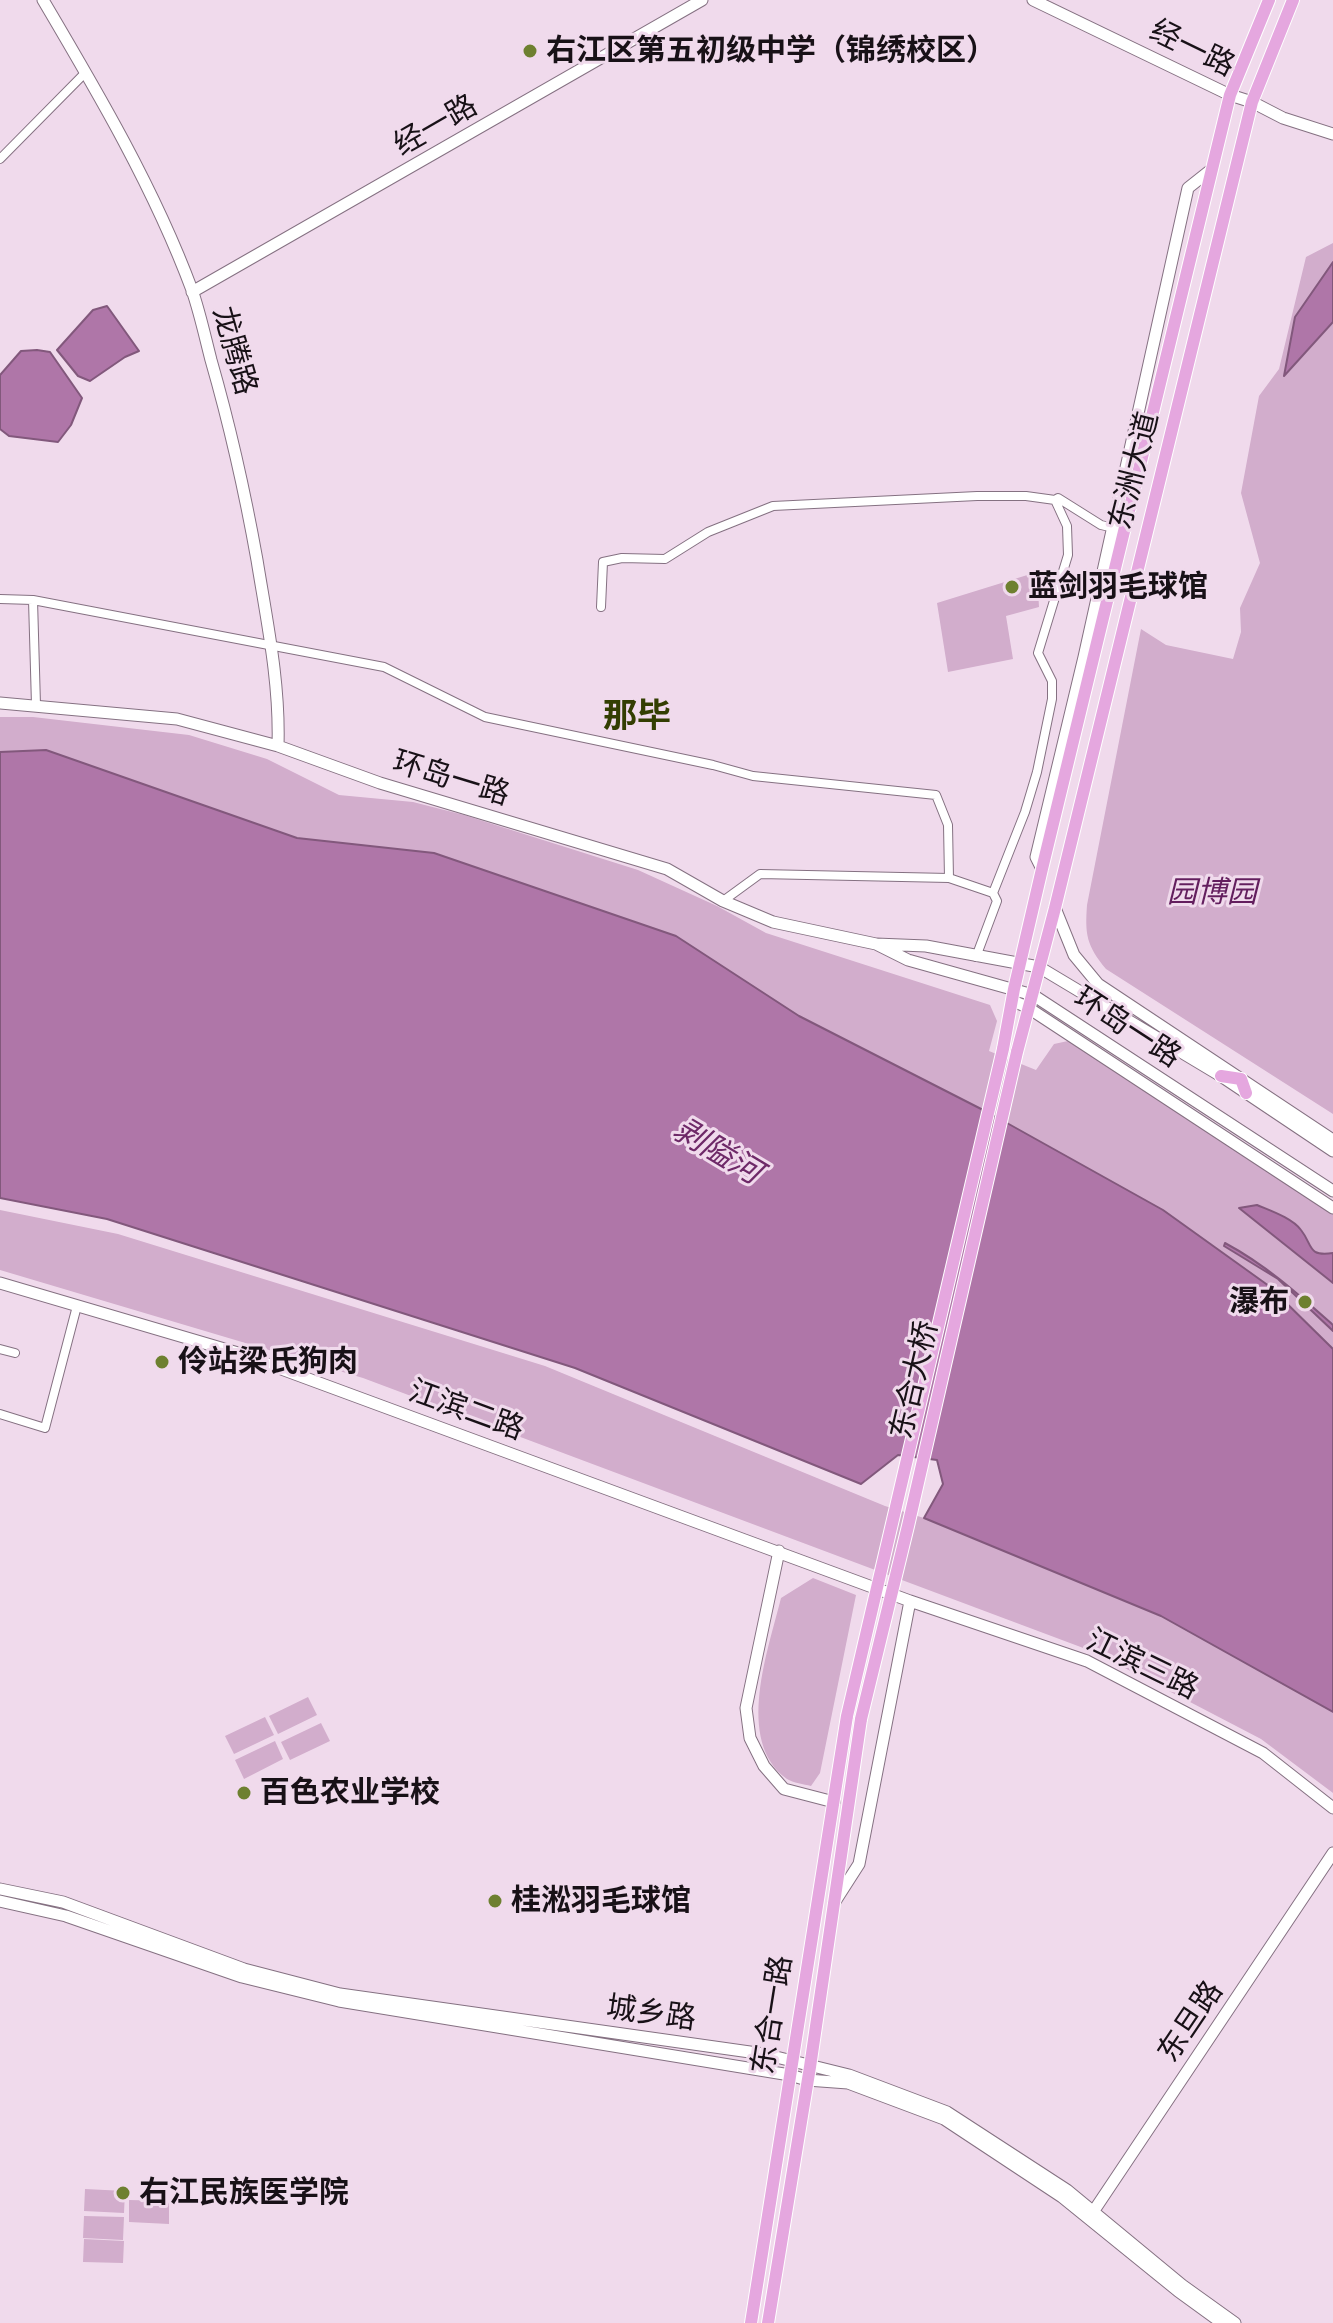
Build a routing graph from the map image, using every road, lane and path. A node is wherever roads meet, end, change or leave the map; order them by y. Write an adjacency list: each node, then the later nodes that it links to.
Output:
1 (43, 0): 6 (main road, 龙腾路)
2 (702, 0): 12 (main road, 经一路)
3 (1033, 0): 7 (main road, 经一路)
4 (1269, 0): 7 (main road, 东洲大道)
5 (1293, 0): 8 (main road, 东洲大道)
6 (85, 73): 10 (street); 12 (main road, 龙腾路)
7 (1230, 95): 8 (main road, 经一路); 11 (main road, 东洲大道)
8 (1252, 102): 9 (main road, 经一路); 23 (main road, 东洲大道)
9 (1333, 134)
10 (0, 159)
11 (1212, 169): 14 (main road, 东洲大道); 14 (main road)
12 (192, 292): 18 (main road, 龙腾路)
13 (1055, 500): 14 (street); 17 (street); 26 (street)
14 (1118, 529): 22 (main road, 东洲大道); 24 (main road)
15 (0, 599): 16 (street)
16 (33, 600): 18 (street); 20 (street)
17 (601, 607)
18 (271, 645): 21 (main road, 龙腾路); 25 (street)
19 (0, 703): 20 (main road, 环岛一路)
20 (36, 705): 21 (main road, 环岛一路)
21 (278, 746): 27 (main road, 环岛一路)
22 (1050, 836): 23 (main road); 24 (main road, 东洲大道)
23 (1071, 842): 28 (main road, 东洲大道)
24 (1042, 869): 31 (main road, 东洲大道)
25 (949, 878): 26 (street); 27 (street)
26 (993, 893): 30 (street)
27 (723, 901): 29 (main road, 环岛一路)
28 (1055, 908): 32 (main road, 东洲大道); 39 (main road)
29 (876, 944): 30 (main road, 环岛一路); 33 (main road, 环岛一路)
30 (976, 957): 31 (main road, 环岛一路)
31 (1020, 962): 32 (main road, 环岛一路); 33 (main road, 东洲大道)
32 (1039, 967): 34 (main road, 东洲大道); 38 (main road, 环岛一路)
33 (1013, 995): 34 (main road, 环岛一路); 35 (main road); 36 (main road, 东洲大道)
34 (1033, 995): 35 (main road, 东洲大道); 43 (main road, 环岛一路)
35 (1029, 1008): 37 (main road, 东洲大道); 44 (main road)
36 (1003, 1049): 52 (main road, 东合大桥, bridge)
37 (1017, 1052): 53 (main road, 东合大桥, bridge)
38 (1221, 1076): 39 (main road); 40 (main road, 环岛一路)
39 (1241, 1079): 40 (main road); 41 (main road)
40 (1246, 1093): 42 (main road, 环岛一路)
41 (1333, 1140)
42 (1333, 1151)
43 (1333, 1191)
44 (1333, 1208)
45 (0, 1283): 46 (main road, 江滨二路)
46 (77, 1306): 49 (street); 50 (main road, 江滨二路)
47 (0, 1349): 48 (street)
48 (15, 1353)
49 (0, 1414)
50 (779, 1551): 51 (main road, 江滨二路); 54 (main road)
51 (910, 1601): 55 (main road, 江滨三路); 59 (main road)
52 (847, 1716): 54 (main road, 东合一路)
53 (861, 1719): 59 (main road, 东合一路)
54 (834, 1802): 60 (main road, 东合一路)
55 (1333, 1808)
56 (1333, 1853): 64 (main road, 东旦路)
57 (0, 1889): 60 (main road, 城乡路)
58 (0, 1901): 62 (main road, 城乡路)
59 (834, 1903): 61 (main road, 东合一路)
60 (793, 2061): 61 (main road, 城乡路); 62 (main road, 东合一路)
61 (810, 2067): 63 (main road, 东合一路); 64 (main road, 城乡路)
62 (790, 2075): 63 (main road, 城乡路); 65 (main road, 东合一路)
63 (807, 2080): 64 (main road, 城乡路); 66 (main road, 东合一路)
64 (1090, 2215): 67 (main road, 城乡路); 68 (main road, 城乡路)
65 (751, 2323)
66 (768, 2323)
67 (1222, 2323)
68 (1235, 2323)

